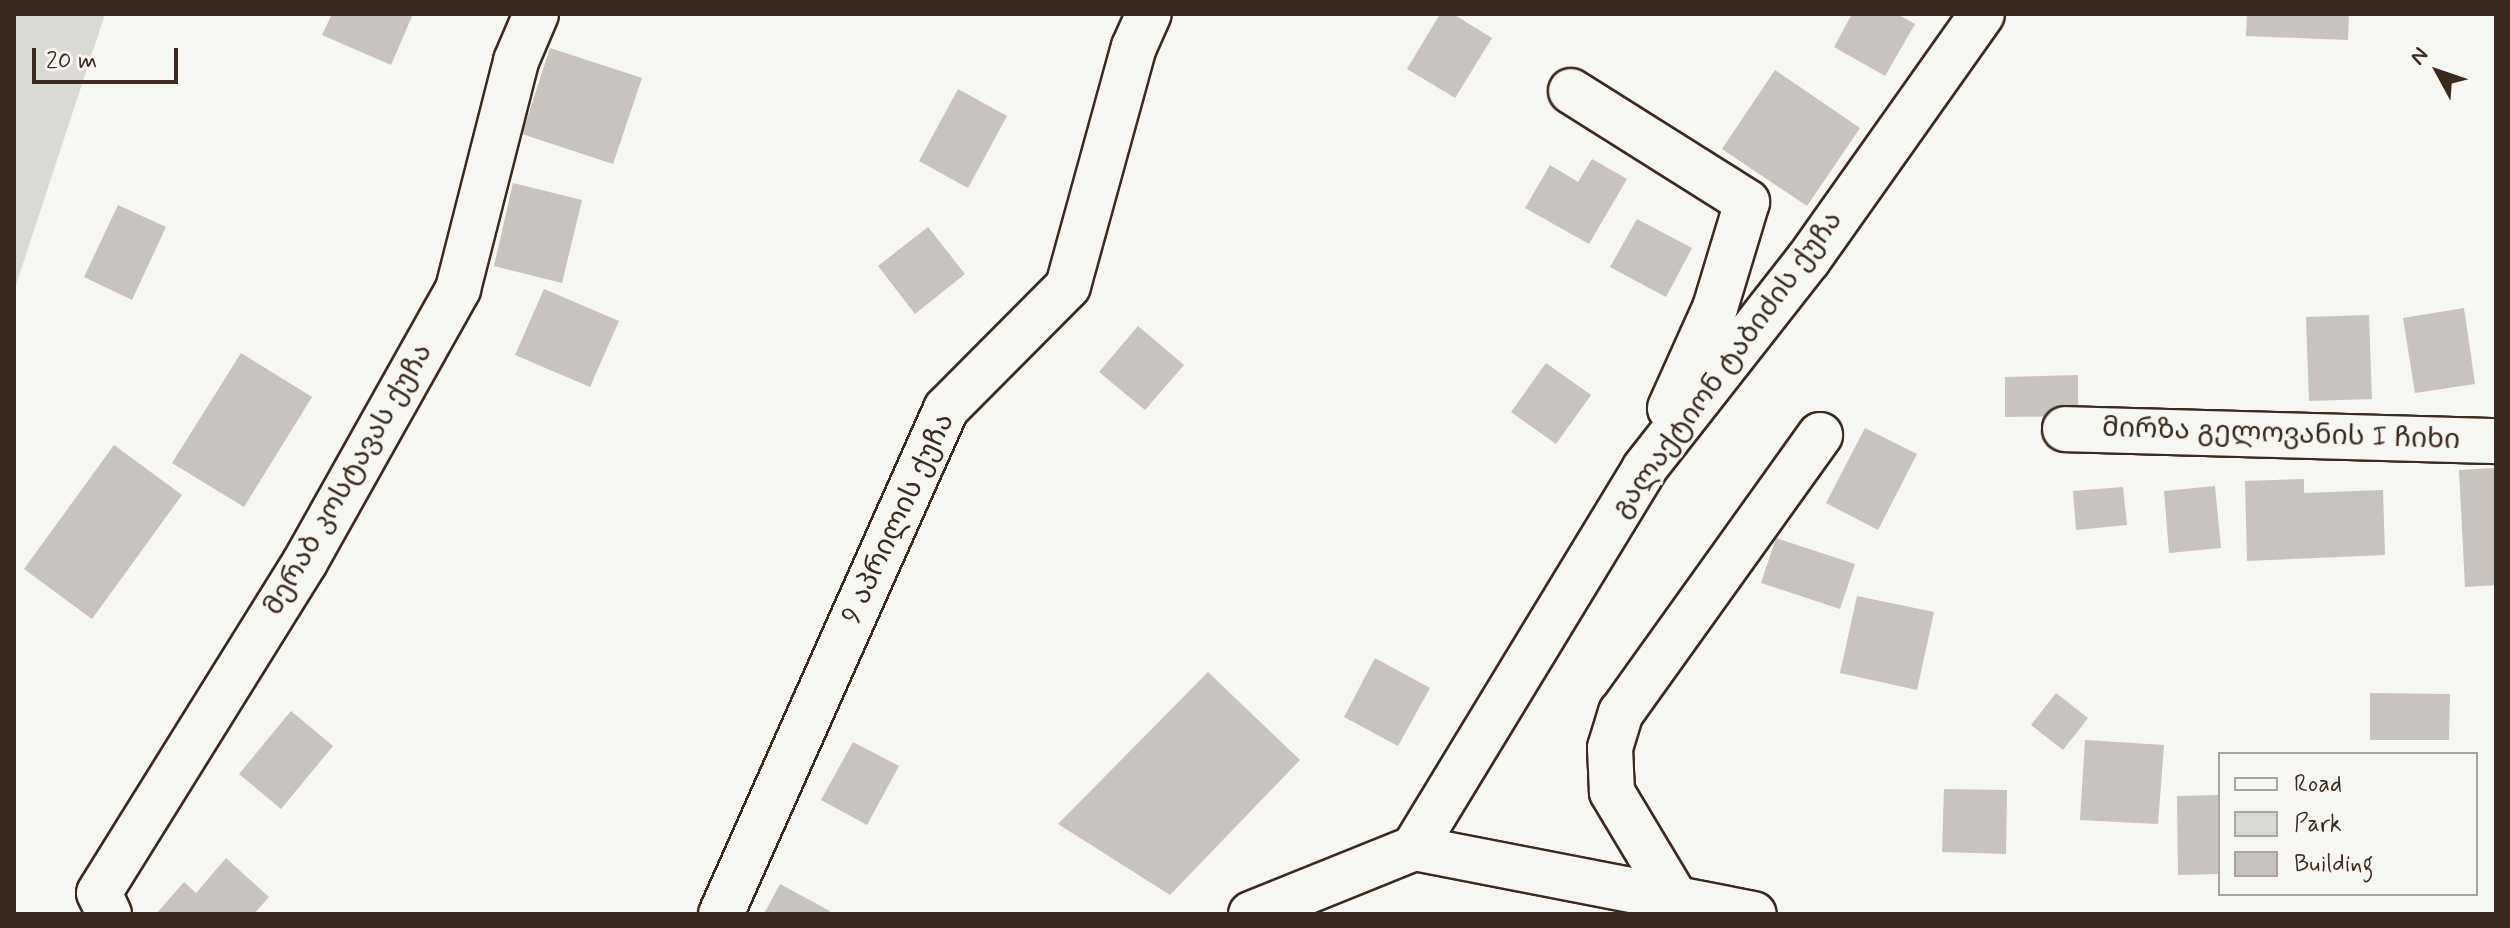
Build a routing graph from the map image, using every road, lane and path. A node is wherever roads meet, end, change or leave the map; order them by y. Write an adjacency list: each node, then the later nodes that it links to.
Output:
1 (536, 14): 11 (street, მერაბ კოსტავას ქუჩა)
2 (1149, 14): 12 (street, 9 აპრილის ქუჩა)
3 (1982, 14): 8 (street, გალაქტიონ ტაბიძის ქუჩა)
4 (1571, 91): 8 (street)
5 (2065, 429): 7 (street, მირზა გელოვანის I ჩიხი)
6 (1820, 435): 10 (street)
7 (2496, 441)
8 (1644, 469): 9 (street, გალაქტიონ ტაბიძის ქუჩა)
9 (1414, 848): 10 (street); 13 (street)
10 (1676, 899): 14 (street)
11 (109, 914)
12 (721, 914)
13 (1251, 914)
14 (1754, 914)

